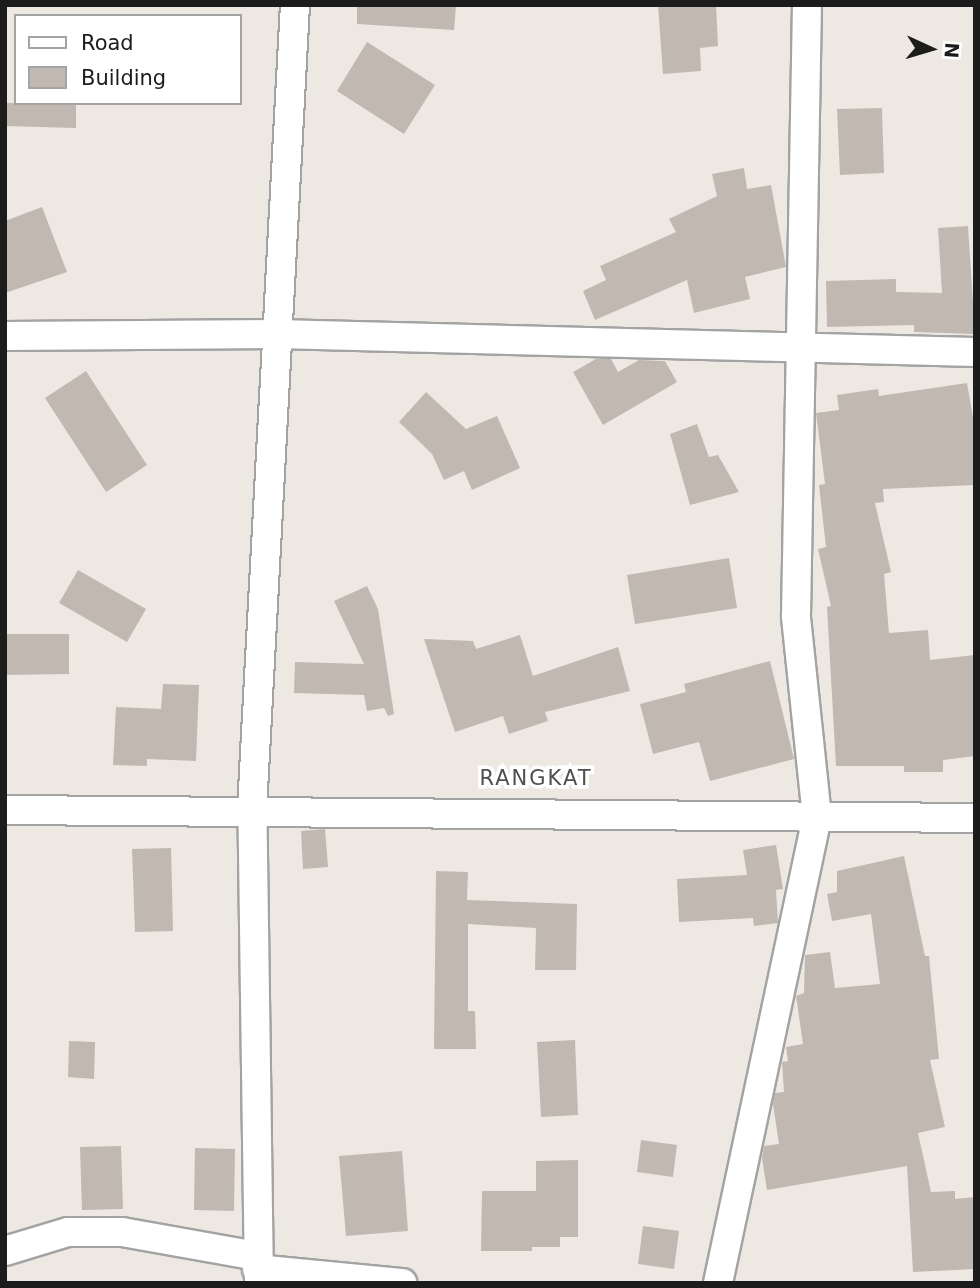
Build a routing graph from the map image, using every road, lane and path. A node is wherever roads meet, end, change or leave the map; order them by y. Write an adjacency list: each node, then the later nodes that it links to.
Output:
1 (295, 5): 3 (street)
2 (807, 5): 5 (street)
3 (276, 334): 4 (street); 5 (street); 7 (street)
4 (5, 336)
5 (800, 346): 6 (street); 9 (street)
6 (975, 352)
7 (252, 809): 8 (street); 9 (street); 12 (street)
8 (5, 810)
9 (817, 817): 10 (street); 14 (street)
10 (975, 818)
11 (5, 1251): 12 (street)
12 (258, 1269): 13 (street)
13 (402, 1283)
14 (718, 1283)

